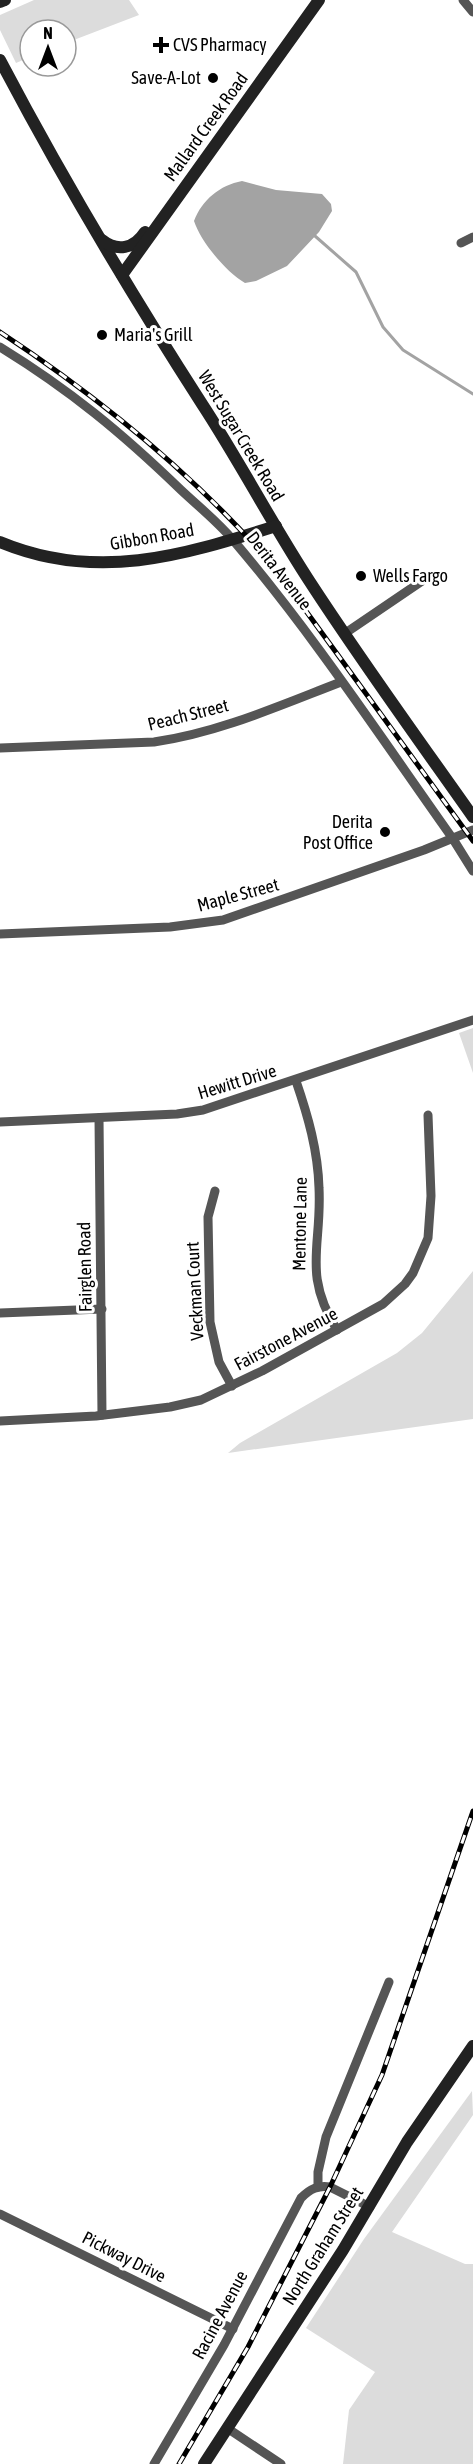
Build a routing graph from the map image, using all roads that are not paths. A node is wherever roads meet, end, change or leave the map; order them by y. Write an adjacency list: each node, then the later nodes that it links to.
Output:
1 (5, 0): 4 (main road)
2 (319, 0): 7 (main road, Mallard Creek Road)
3 (463, 0): 5 (street)
4 (0, 2)
5 (473, 12)
6 (0, 60): 9 (main road, West Sugar Creek Road)
7 (204, 159): 9 (main road); 11 (main road, Mallard Creek Road)
8 (473, 237): 10 (street)
9 (101, 239): 11 (main road, West Sugar Creek Road)
10 (461, 243)
11 (122, 275): 13 (main road, West Sugar Creek Road)
12 (0, 347): 14 (street, Derita Avenue)
13 (276, 526): 14 (main road, Gibbon Road); 17 (main road, West Sugar Creek Road)
14 (232, 539): 15 (main road, Gibbon Road); 18 (street, Derita Avenue)
15 (0, 542)
16 (425, 579): 17 (street)
17 (344, 634): 20 (main road, West Sugar Creek Road)
18 (342, 682): 19 (street, Peach Street); 22 (street, Derita Avenue)
19 (0, 748)
20 (473, 817)
21 (473, 830): 22 (street, Maple Street)
22 (453, 839): 23 (street, Derita Avenue); 24 (street, Maple Street)
23 (473, 871)
24 (0, 934)
25 (473, 1020): 26 (street, Hewitt Drive)
26 (296, 1081): 28 (street, Hewitt Drive); 33 (street, Mentone Lane)
27 (428, 1115): 33 (street, Fairstone Avenue)
28 (99, 1118): 29 (street, Hewitt Drive); 31 (street, Fairglen Road)
29 (0, 1122)
30 (215, 1191): 34 (street, Veckman Court)
31 (102, 1309): 32 (street); 35 (street, Fairglen Road)
32 (0, 1313)
33 (337, 1330): 34 (street, Fairstone Avenue)
34 (232, 1386): 35 (street, Fairstone Avenue)
35 (102, 1415): 36 (street, Fairstone Avenue)
36 (0, 1421)
37 (389, 1982): 39 (street)
38 (473, 2046): 40 (main road, North Graham Street)
39 (318, 2187): 40 (street); 42 (street, Racine Avenue)
40 (370, 2207): 43 (main road, North Graham Street)
41 (0, 2214): 42 (street, Pickway Drive)
42 (233, 2329): 44 (street, Racine Avenue)
43 (227, 2428): 45 (main road, North Graham Street); 46 (street)
44 (154, 2464)
45 (204, 2464)
46 (281, 2464)

